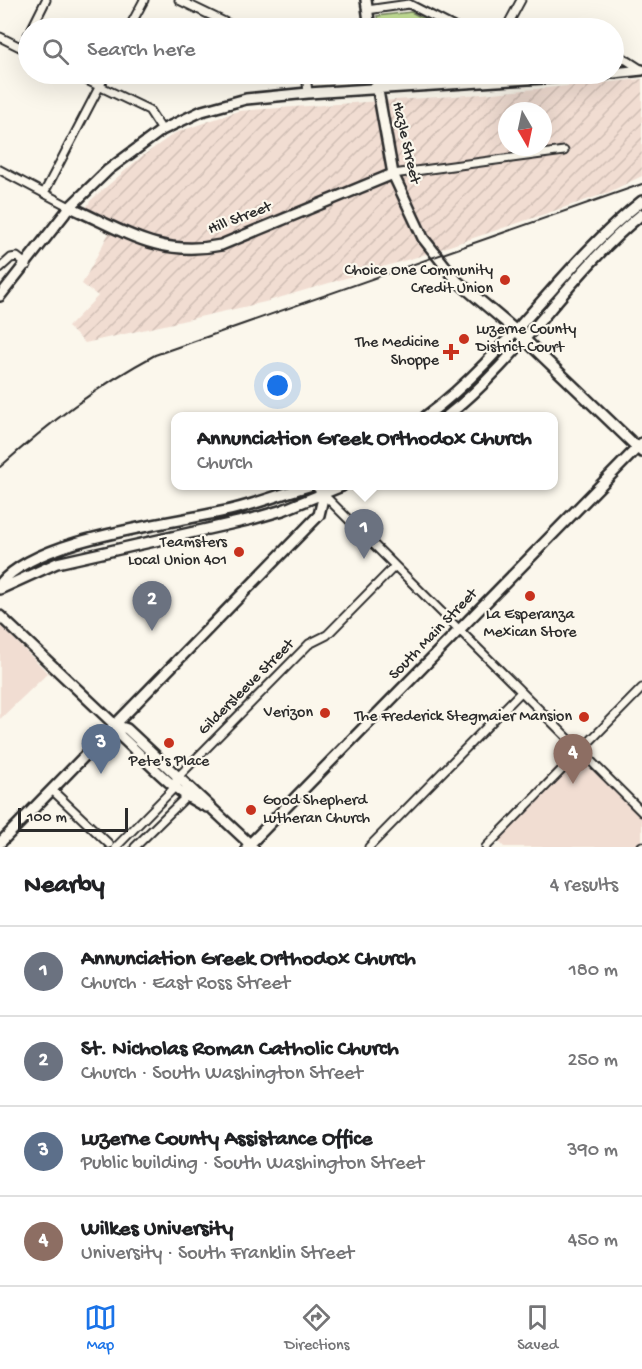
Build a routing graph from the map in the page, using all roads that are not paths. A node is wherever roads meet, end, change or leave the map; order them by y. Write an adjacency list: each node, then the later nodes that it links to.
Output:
1 (46, 0): 7 (street)
2 (144, 0): 8 (street)
3 (179, 0): 9 (street)
4 (519, 0): 11 (street)
5 (409, 2): 6 (street); 10 (street)
6 (367, 5)
7 (37, 18)
8 (134, 18)
9 (216, 18)
10 (438, 18)
11 (511, 18)
12 (0, 37): 13 (street)
13 (18, 46)
14 (624, 58): 15 (street)
15 (642, 70): 16 (main road)
16 (624, 72)
17 (96, 84): 21 (street)
18 (307, 84): 23 (street)
19 (377, 84): 22 (main road, Hazle Street)
20 (408, 84): 22 (main road)
21 (100, 86): 24 (street); 28 (street)
22 (377, 87): 23 (main road); 27 (main road, Hazle Street)
23 (308, 93): 24 (main road)
24 (162, 130): 30 (main road)
25 (564, 151): 27 (street)
26 (0, 170): 28 (street, Hill Street)
27 (393, 174): 30 (main road, Hill Street); 35 (main road, Hazle Street)
28 (44, 193): 30 (street, Hill Street)
29 (642, 201): 35 (main road)
30 (70, 207): 32 (main road)
31 (642, 214): 36 (main road)
32 (27, 265): 33 (street); 34 (main road)
33 (0, 268)
34 (0, 296)
35 (515, 330): 36 (main road, Hazle Street); 37 (main road)
36 (525, 340): 38 (main road); 39 (main road, Hazle Street)
37 (431, 412)
38 (452, 412)
39 (640, 448): 48 (main road, South Main Street)
40 (296, 490): 45 (main road)
41 (320, 490): 43 (street)
42 (333, 490): 43 (main road)
43 (324, 494): 44 (street); 46 (main road); 51 (main road)
44 (395, 566): 48 (street); 53 (street, Gildersleeve Street)
45 (0, 584)
46 (0, 589)
47 (0, 616): 51 (main road)
48 (460, 631): 50 (street); 60 (main road, South Main Street)
49 (642, 688): 52 (street)
50 (521, 692): 52 (street); 62 (street)
51 (115, 725): 53 (main road); 54 (main road)
52 (579, 750): 57 (street); 63 (street)
53 (177, 781): 55 (main road); 56 (main road); 59 (street, Gildersleeve Street)
54 (52, 790): 58 (main road); 59 (street)
55 (187, 796): 56 (main road); 61 (street)
56 (209, 808): 60 (main road)
57 (642, 812)
58 (0, 843)
59 (111, 846)
60 (250, 846)
61 (135, 847)
62 (369, 847)
63 (486, 847)

